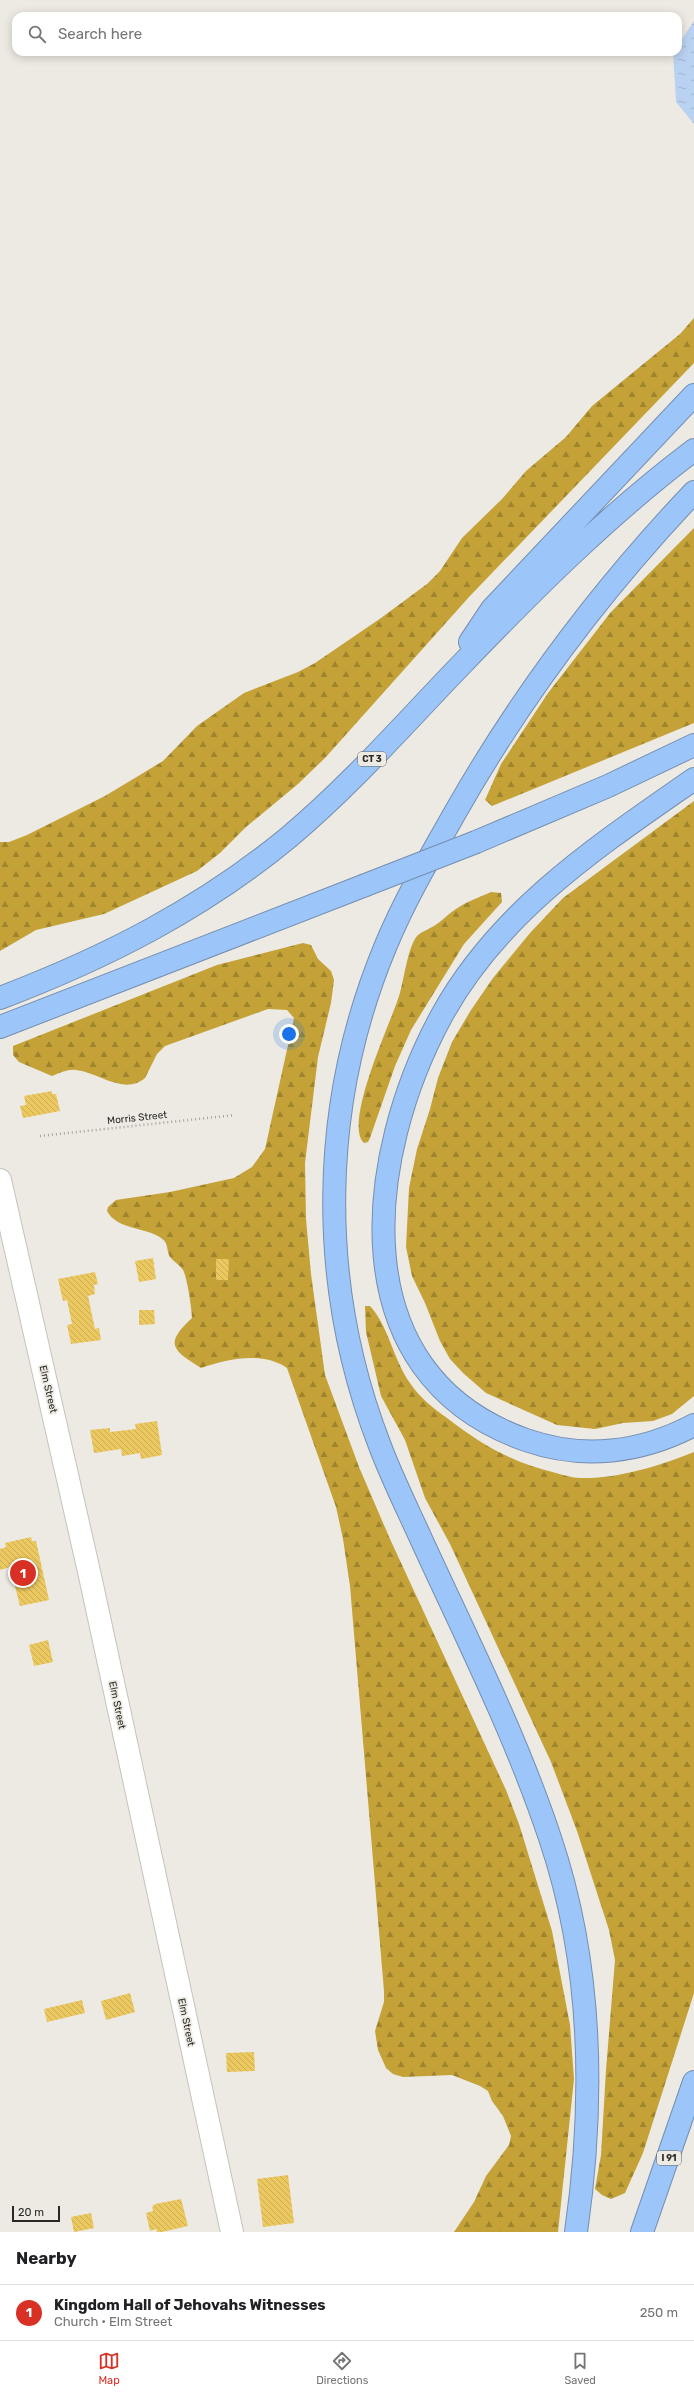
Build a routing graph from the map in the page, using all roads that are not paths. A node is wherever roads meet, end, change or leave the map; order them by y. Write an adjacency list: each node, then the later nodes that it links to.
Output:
1 (694, 395): 4 (highway)
2 (694, 450): 4 (highway, CT 3)
3 (694, 492): 13 (highway)
4 (460, 666): 7 (highway, CT 3)
5 (694, 745): 8 (highway, bridge)
6 (694, 779): 10 (highway)
7 (0, 998)
8 (0, 1027)
9 (0, 1180): 12 (street, Elm Street)
10 (694, 1425)
11 (694, 2082): 14 (highway, I 91)
12 (232, 2232)
13 (576, 2232)
14 (642, 2232)

